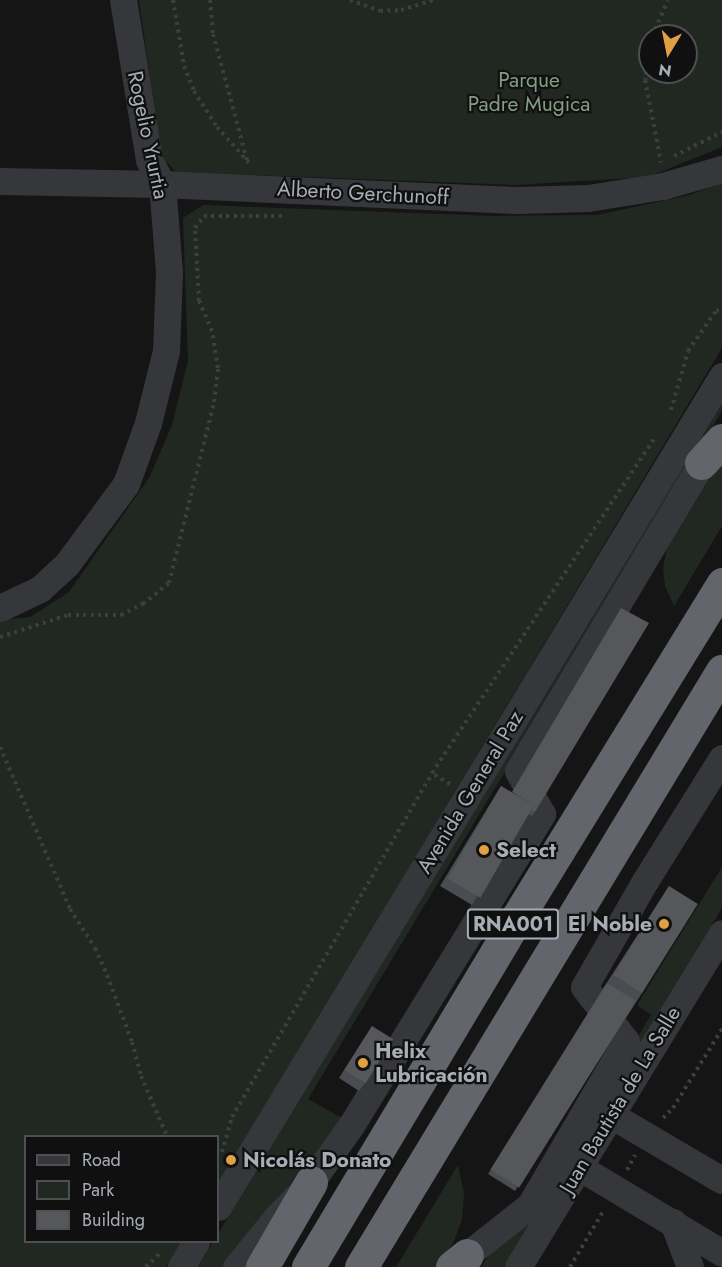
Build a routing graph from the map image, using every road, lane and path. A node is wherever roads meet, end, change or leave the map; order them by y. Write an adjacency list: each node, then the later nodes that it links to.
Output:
1 (123, 0): 15 (street, Rogelio Yrurtia)
2 (173, 0): 13 (path)
3 (210, 0): 13 (path)
4 (350, 0): 5 (path)
5 (433, 0)
6 (668, 0): 7 (path)
7 (657, 24)
8 (646, 84): 10 (path)
9 (722, 132): 10 (path)
10 (661, 162): 11 (path)
11 (651, 164)
12 (722, 169): 13 (street, Alberto Gerchunoff)
13 (250, 172): 15 (street, Alberto Gerchunoff)
14 (0, 181): 15 (street, Alberto Gerchunoff)
15 (162, 184): 24 (street, Rogelio Yrurtia)
16 (286, 216): 25 (path)
17 (722, 309): 19 (path)
18 (722, 376): 43 (street, Avenida General Paz)
19 (670, 413)
20 (722, 428): 22 (street)
21 (657, 432): 29 (path)
22 (712, 452): 41 (street)
23 (722, 584): 51 (highway, RNA001)
24 (2, 608)
25 (0, 637)
26 (722, 671): 52 (highway, RNA001)
27 (0, 747): 34 (path)
28 (722, 758): 47 (street)
29 (432, 773): 30 (path); 36 (path)
30 (457, 787)
31 (718, 944): 33 (street, Juan Bautista de La Salle)
32 (722, 1029): 35 (path)
33 (611, 1115): 35 (street); 39 (street, Juan Bautista de La Salle)
34 (166, 1135)
35 (647, 1136): 40 (street); 42 (path)
36 (223, 1147): 37 (path); 38 (path)
37 (219, 1149)
38 (220, 1156)
39 (579, 1167): 42 (street); 53 (street, Juan Bautista de La Salle)
40 (722, 1180)
41 (311, 1182): 49 (street); 50 (highway)
42 (615, 1190): 44 (street); 54 (path)
43 (219, 1205)
44 (673, 1222): 46 (street); 55 (street)
45 (195, 1243): 48 (street)
46 (722, 1253)
47 (460, 1263)
48 (181, 1267)
49 (236, 1267)
50 (262, 1267)
51 (308, 1267)
52 (361, 1267)
53 (518, 1267)
54 (570, 1267)
55 (690, 1267)

